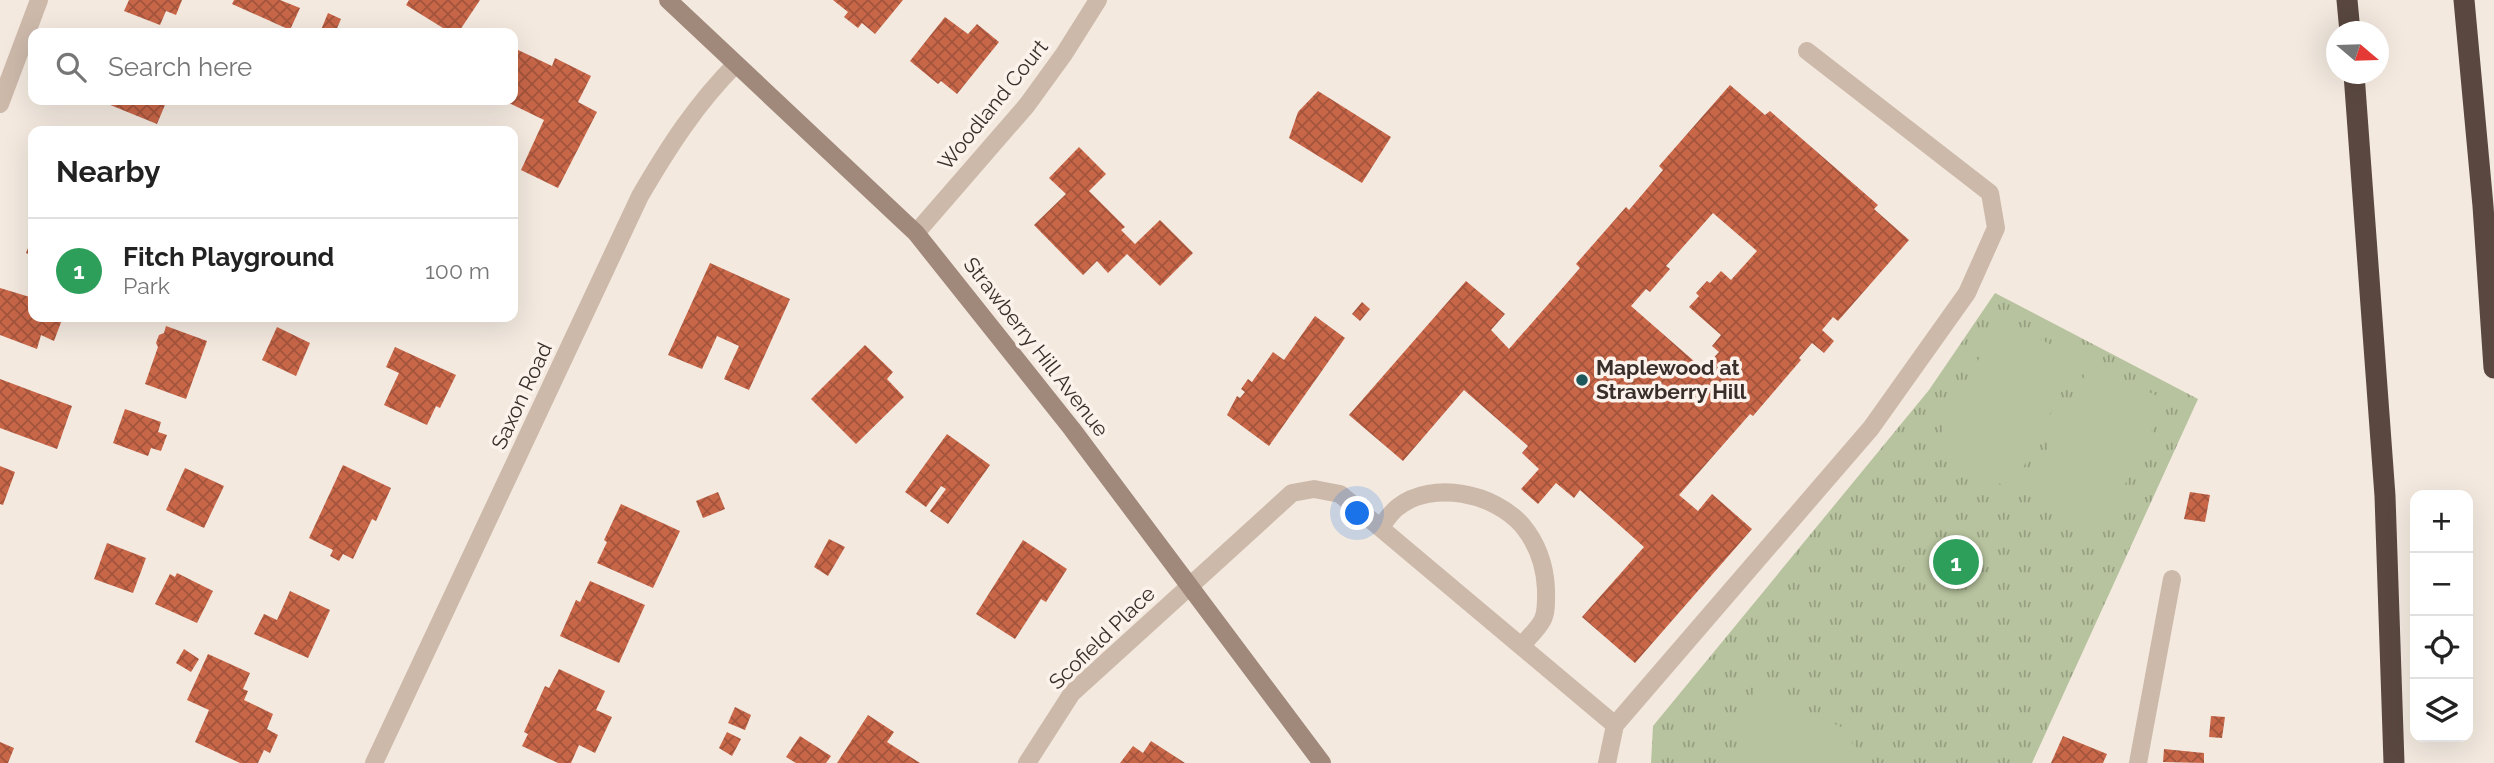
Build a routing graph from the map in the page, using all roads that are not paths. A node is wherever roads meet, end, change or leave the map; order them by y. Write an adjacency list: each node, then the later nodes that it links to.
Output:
1 (39, 0): 7 (street)
2 (667, 0): 10 (main road, Strawberry Hill Avenue)
3 (1098, 0): 13 (street, Woodland Court)
4 (2347, 0): 6 (highway)
5 (2464, 0): 14 (highway)
6 (2349, 21)
7 (28, 28)
8 (28, 29): 12 (street)
9 (1807, 51): 19 (street)
10 (736, 64): 13 (main road, Strawberry Hill Avenue); 20 (street, Saxon Road)
11 (2355, 84): 25 (highway)
12 (0, 104)
13 (916, 233): 17 (main road, Strawberry Hill Avenue)
14 (2494, 368)
15 (1380, 527): 17 (street, Scofield Place); 18 (street, Scofield Place); 18 (street)
16 (2172, 579): 24 (street)
17 (1191, 585): 21 (street, Scofield Place); 22 (main road, Strawberry Hill Avenue)
18 (1521, 646): 19 (street, Scofield Place)
19 (1615, 725): 23 (street)
20 (374, 763)
21 (1027, 763)
22 (1322, 763)
23 (1607, 763)
24 (2138, 763)
25 (2394, 763)

